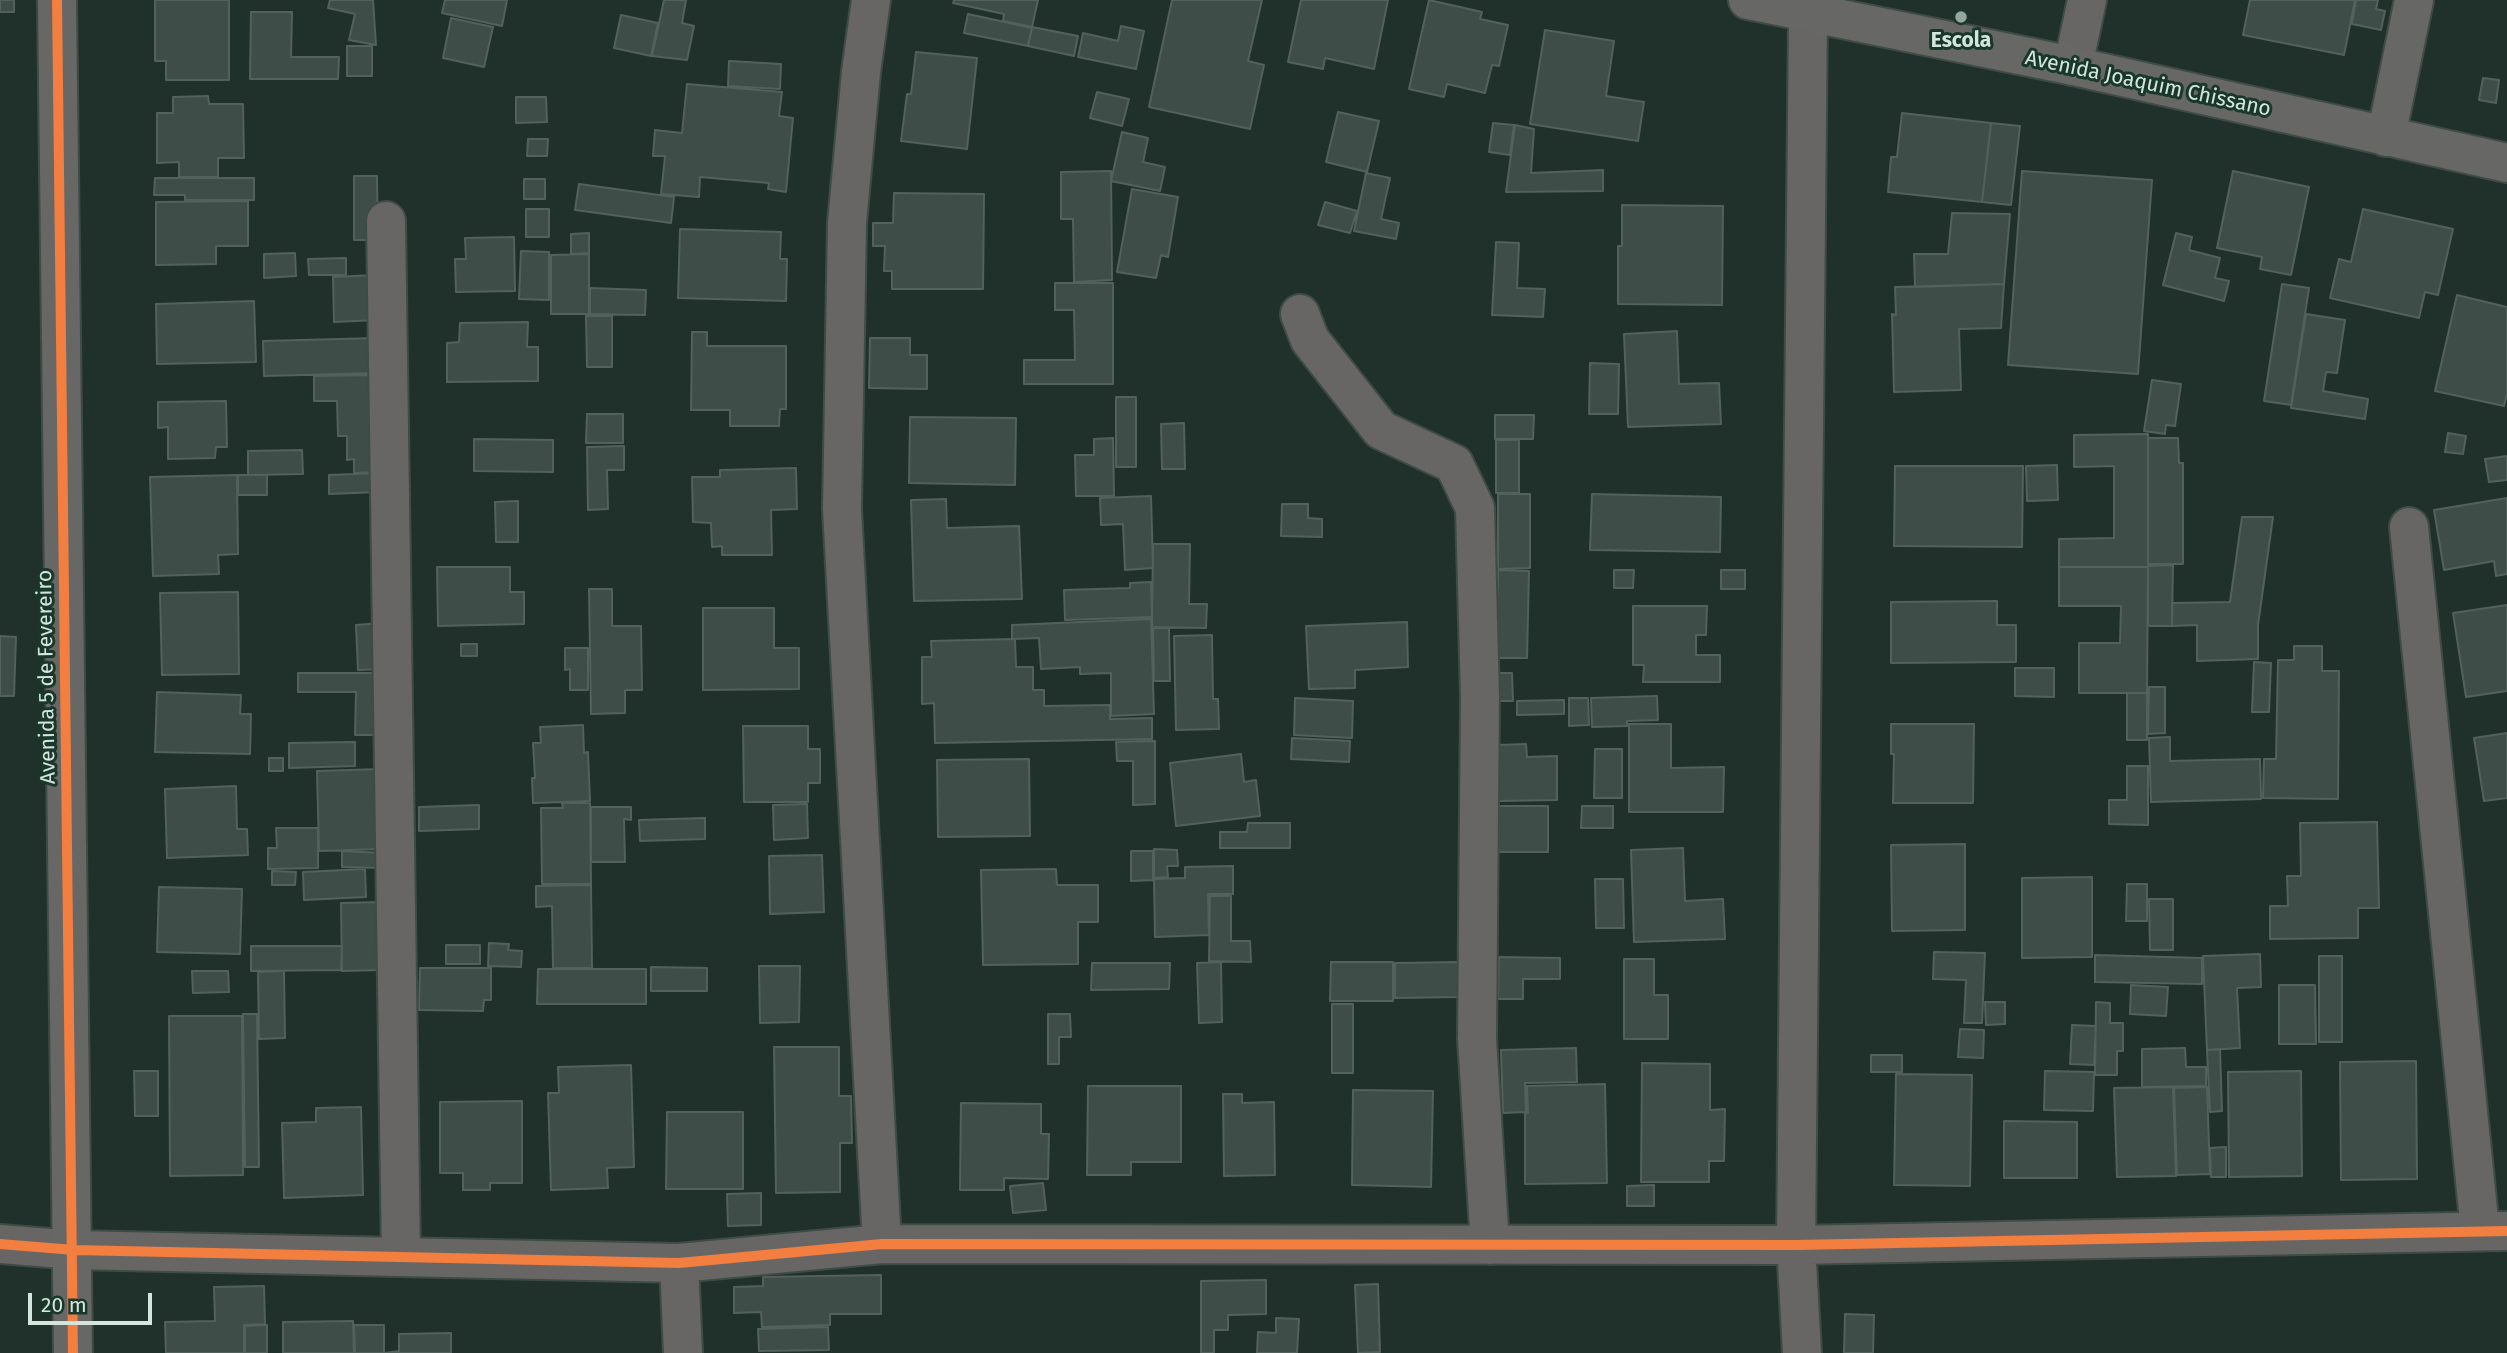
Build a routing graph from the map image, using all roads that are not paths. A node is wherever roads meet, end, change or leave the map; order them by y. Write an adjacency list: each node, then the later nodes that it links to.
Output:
1 (57, 0): 18 (street, Avenida 5 de Fevereiro)
2 (871, 0): 15 (street)
3 (1748, 0): 6 (street, Avenida Joaquim Chissano)
4 (2087, 0): 7 (street)
5 (2414, 0): 8 (street)
6 (1808, 13): 7 (street, Avenida Joaquim Chissano); 17 (street)
7 (2073, 66): 8 (street, Avenida Joaquim Chissano)
8 (2386, 137): 9 (street, Avenida Joaquim Chissano)
9 (2507, 163)
10 (386, 221): 19 (street)
11 (1300, 314): 16 (street)
12 (2409, 527): 13 (street)
13 (2494, 1231): 17 (street)
14 (0, 1244): 18 (street)
15 (882, 1244): 16 (street); 20 (street)
16 (1490, 1245): 17 (street)
17 (1796, 1245): 23 (street)
18 (74, 1250): 19 (street); 21 (street, Avenida 5 de Fevereiro)
19 (401, 1257): 20 (street)
20 (679, 1264): 22 (street)
21 (74, 1353)
22 (683, 1353)
23 (1802, 1353)

